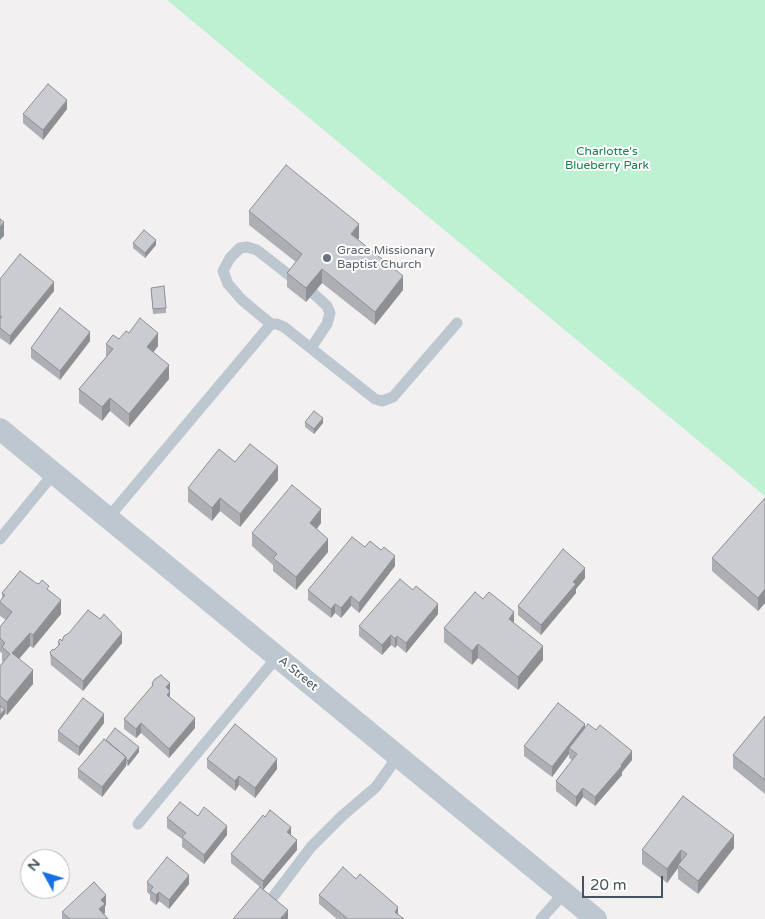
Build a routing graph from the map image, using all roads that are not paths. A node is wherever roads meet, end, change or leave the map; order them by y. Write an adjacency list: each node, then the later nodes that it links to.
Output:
1 (294, 279): 3 (lane)
2 (313, 293): 5 (lane)
3 (271, 324): 5 (lane); 8 (lane)
4 (457, 324): 5 (lane)
5 (311, 348)
6 (1, 431): 7 (street, A Street)
7 (54, 473): 8 (street, A Street); 9 (lane)
8 (108, 518): 10 (street, A Street)
9 (0, 539)
10 (277, 657): 11 (street, A Street); 12 (lane)
11 (398, 756): 13 (street, A Street); 14 (lane)
12 (138, 824)
13 (564, 893): 15 (lane); 16 (street, A Street)
14 (273, 897)
15 (541, 919)
16 (596, 919)

